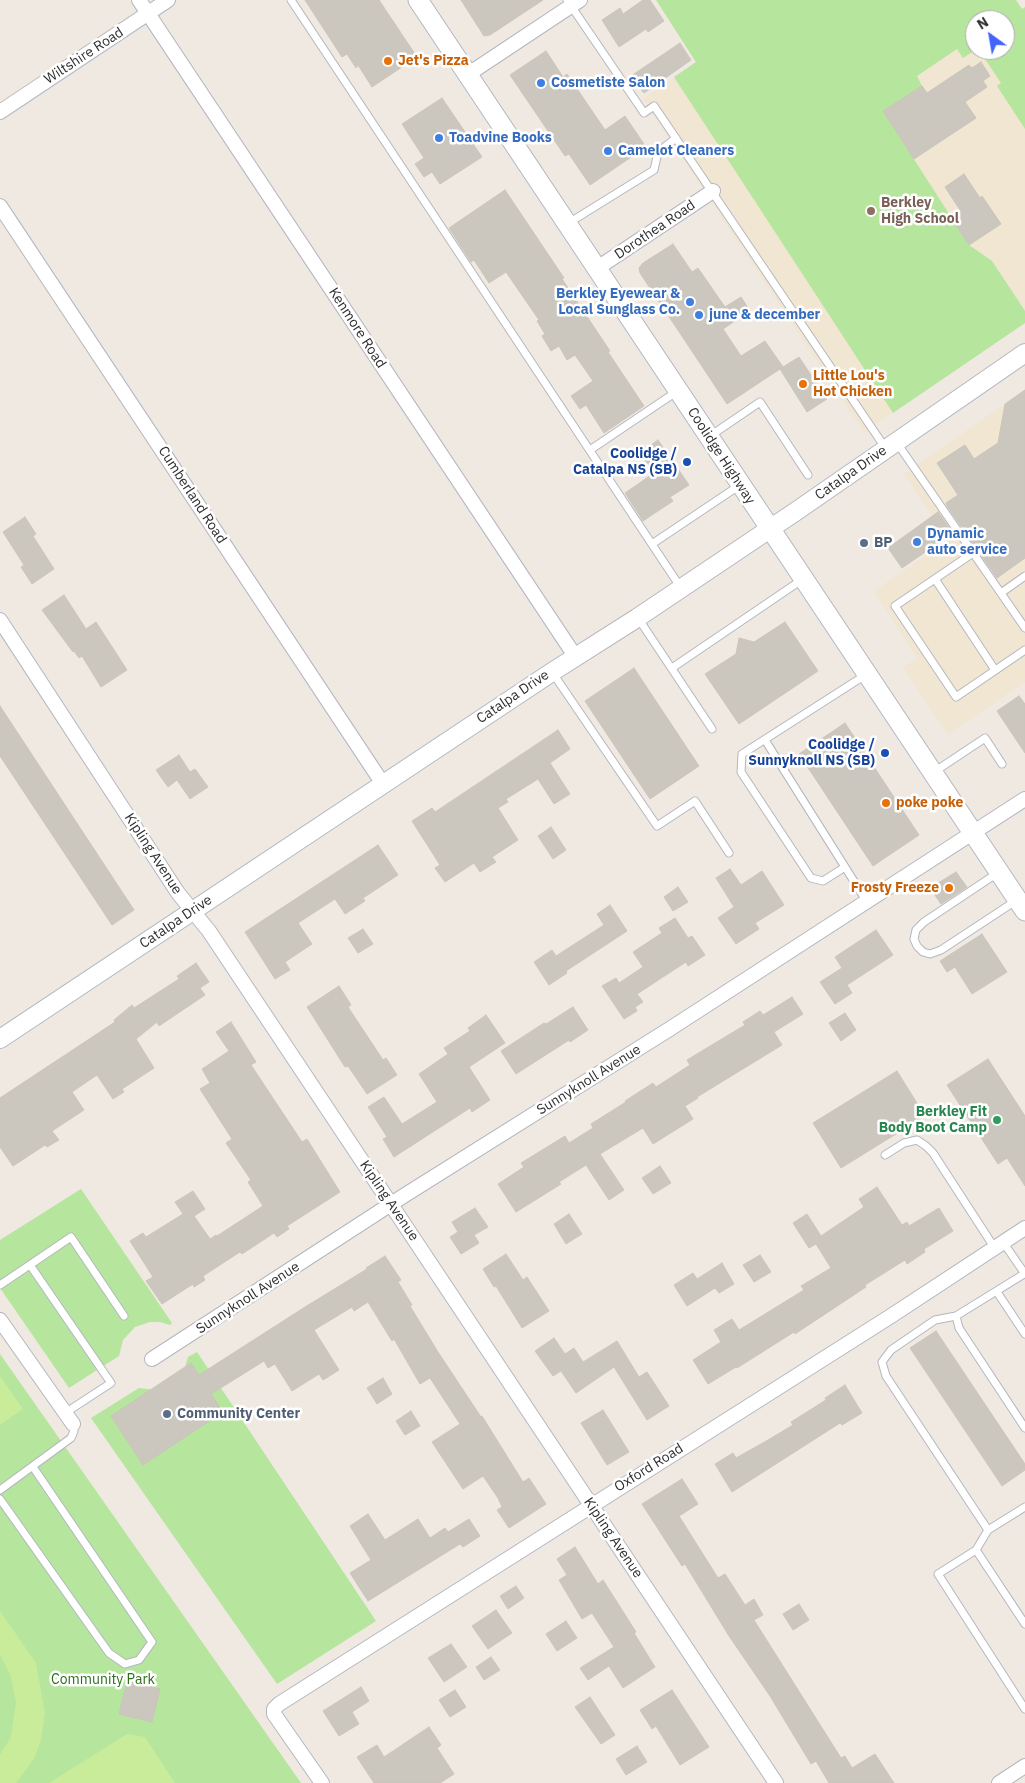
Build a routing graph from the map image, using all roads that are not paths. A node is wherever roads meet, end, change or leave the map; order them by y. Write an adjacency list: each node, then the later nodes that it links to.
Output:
1 (139, 0): 6 (street, Kenmore Road)
2 (168, 0): 6 (street, Wiltshire Road)
3 (291, 0): 18 (lane)
4 (418, 0): 7 (main road, Coolidge Highway)
5 (573, 2): 7 (street); 9 (lane)
6 (148, 14): 8 (street, Wiltshire Road); 33 (street, Kenmore Road)
7 (467, 75): 12 (main road, Coolidge Highway)
8 (0, 112)
9 (676, 138): 10 (lane); 12 (lane)
10 (713, 191): 13 (street, Dorothea Road); 17 (lane)
11 (0, 206): 42 (street, Cumberland Road)
12 (567, 224): 13 (main road, Coolidge Highway)
13 (596, 269): 15 (main road, Coolidge Highway)
14 (1025, 354): 17 (street, Catalpa Drive)
15 (679, 390): 16 (main road, Coolidge Highway); 18 (lane)
16 (709, 436): 19 (lane); 20 (main road, Coolidge Highway)
17 (891, 446): 21 (street, Catalpa Drive); 23 (lane)
18 (590, 450): 22 (lane)
19 (808, 475)
20 (740, 485): 21 (main road, Coolidge Highway); 22 (lane)
21 (770, 529): 25 (main road, Coolidge Highway); 27 (street, Catalpa Drive)
22 (652, 544): 27 (lane)
23 (973, 553): 26 (lane); 28 (lane)
24 (1025, 576): 28 (lane)
25 (803, 579): 34 (lane); 37 (main road, Coolidge Highway)
26 (935, 579): 35 (lane); 35 (lane)
27 (681, 588): 29 (street, Catalpa Drive)
28 (1001, 593): 31 (lane)
29 (638, 618): 33 (street, Catalpa Drive); 34 (lane)
30 (0, 620): 50 (street, Kipling Avenue)
31 (1025, 628)
32 (1025, 650): 35 (lane)
33 (575, 656): 36 (street, Catalpa Drive)
34 (672, 668): 38 (lane)
35 (995, 670)
36 (552, 672): 42 (street, Catalpa Drive); 45 (lane)
37 (867, 674): 39 (lane); 41 (main road, Coolidge Highway)
38 (712, 729)
39 (765, 740): 46 (lane); 46 (lane)
40 (1002, 764): 41 (lane)
41 (932, 773): 44 (main road, Coolidge Highway)
42 (383, 784): 50 (street, Catalpa Drive)
43 (1025, 799): 44 (street, Sunnyknoll Avenue)
44 (973, 834): 47 (main road, Coolidge Highway); 48 (street, Sunnyknoll Avenue)
45 (729, 853)
46 (845, 867): 48 (lane)
47 (999, 872): 49 (main road, Coolidge Highway); 49 (lane)
48 (867, 902): 53 (street, Sunnyknoll Avenue)
49 (1021, 905)
50 (193, 910): 51 (street, Catalpa Drive); 53 (street, Kipling Avenue)
51 (0, 1038)
52 (884, 1156): 55 (lane)
53 (391, 1204): 64 (street, Sunnyknoll Avenue); 70 (street, Kipling Avenue)
54 (1025, 1228): 55 (street, Oxford Road)
55 (998, 1245): 57 (lane); 70 (street, Oxford Road)
56 (30, 1265): 58 (lane); 60 (lane); 65 (lane)
57 (1024, 1274): 59 (lane)
58 (0, 1285)
59 (997, 1292): 61 (lane); 63 (lane)
60 (124, 1316)
61 (956, 1316): 66 (lane); 72 (lane)
62 (0, 1320): 65 (street)
63 (1025, 1334)
64 (152, 1359)
65 (69, 1418): 67 (lane)
66 (1025, 1428)
67 (34, 1467): 68 (lane); 69 (lane)
68 (0, 1490)
69 (0, 1499)
70 (591, 1505): 77 (street, Oxford Road); 78 (street, Kipling Avenue)
71 (1025, 1507): 72 (lane)
72 (988, 1530): 73 (lane)
73 (976, 1550): 74 (lane); 75 (lane)
74 (1025, 1624)
75 (1025, 1710)
76 (1025, 1766): 79 (street)
77 (322, 1783)
78 (776, 1783)
79 (999, 1783)

